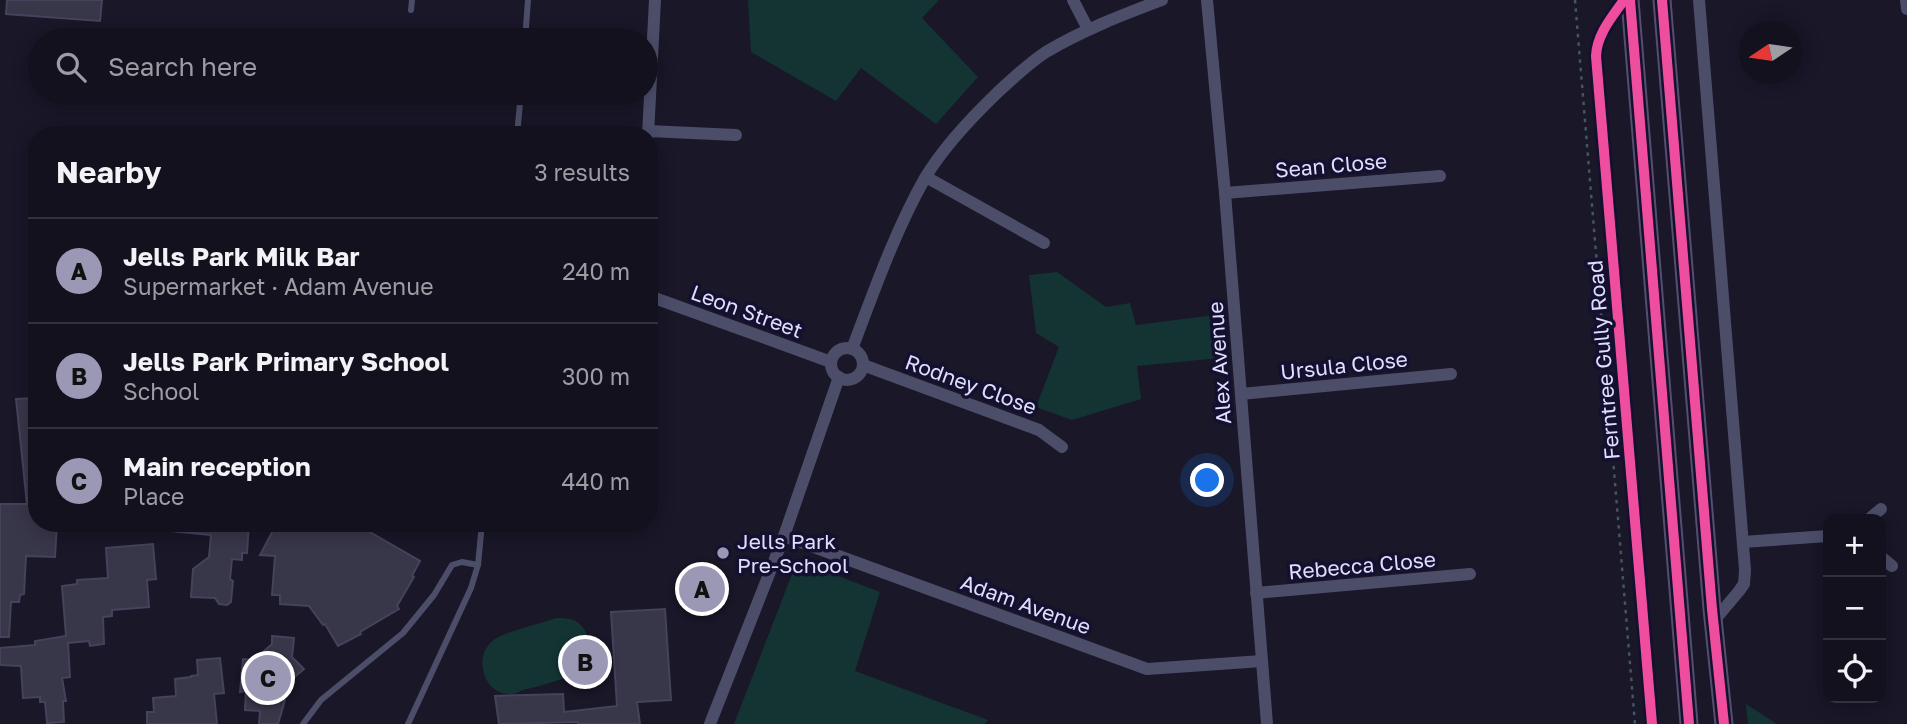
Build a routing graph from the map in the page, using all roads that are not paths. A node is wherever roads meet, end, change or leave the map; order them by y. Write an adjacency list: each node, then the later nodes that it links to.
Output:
1 (412, 0): 13 (lane)
2 (528, 0): 14 (lane)
3 (655, 0): 15 (street)
4 (1073, 0): 16 (street)
5 (1162, 0): 16 (street)
6 (1207, 0): 25 (street, Alex Avenue)
7 (1624, 0): 52 (street, Ferntree Gully Road)
8 (1630, 0): 53 (main road)
9 (1662, 0): 46 (main road)
10 (1699, 0): 40 (street)
11 (1906, 0): 12 (street)
12 (1907, 9)
13 (411, 10)
14 (526, 28)
15 (654, 28)
16 (1088, 29): 24 (street)
17 (520, 105): 19 (lane)
18 (649, 105): 20 (street)
19 (518, 126)
20 (648, 126)
21 (658, 133): 22 (street)
22 (736, 135)
23 (1440, 176): 25 (street, Sean Close)
24 (926, 177): 26 (street); 28 (street)
25 (1226, 193): 33 (street, Alex Avenue)
26 (1044, 243)
27 (658, 299): 29 (street, Leon Street)
28 (852, 349): 29 (street); 30 (street)
29 (831, 362): 32 (street)
30 (863, 365): 32 (street); 34 (street, Rodney Close)
31 (1451, 374): 33 (street, Ursula Close)
32 (839, 377): 38 (street)
33 (1241, 394): 45 (street, Alex Avenue)
34 (1062, 447)
35 (1881, 509): 36 (street)
36 (1875, 514)
37 (481, 532): 42 (lane)
38 (784, 536): 47 (street, Adam Avenue); 50 (street)
39 (1823, 536): 40 (street)
40 (1743, 542): 46 (street)
41 (1886, 561): 43 (street)
42 (478, 565): 48 (lane); 49 (lane)
43 (1892, 566)
44 (1470, 574): 45 (street, Rebecca Close)
45 (1256, 593): 47 (street, Alex Avenue)
46 (1713, 622): 54 (main road)
47 (1262, 661): 51 (street, Alex Avenue)
48 (303, 724)
49 (408, 724)
50 (709, 724)
51 (1267, 724)
52 (1652, 724)
53 (1689, 724)
54 (1724, 724)

